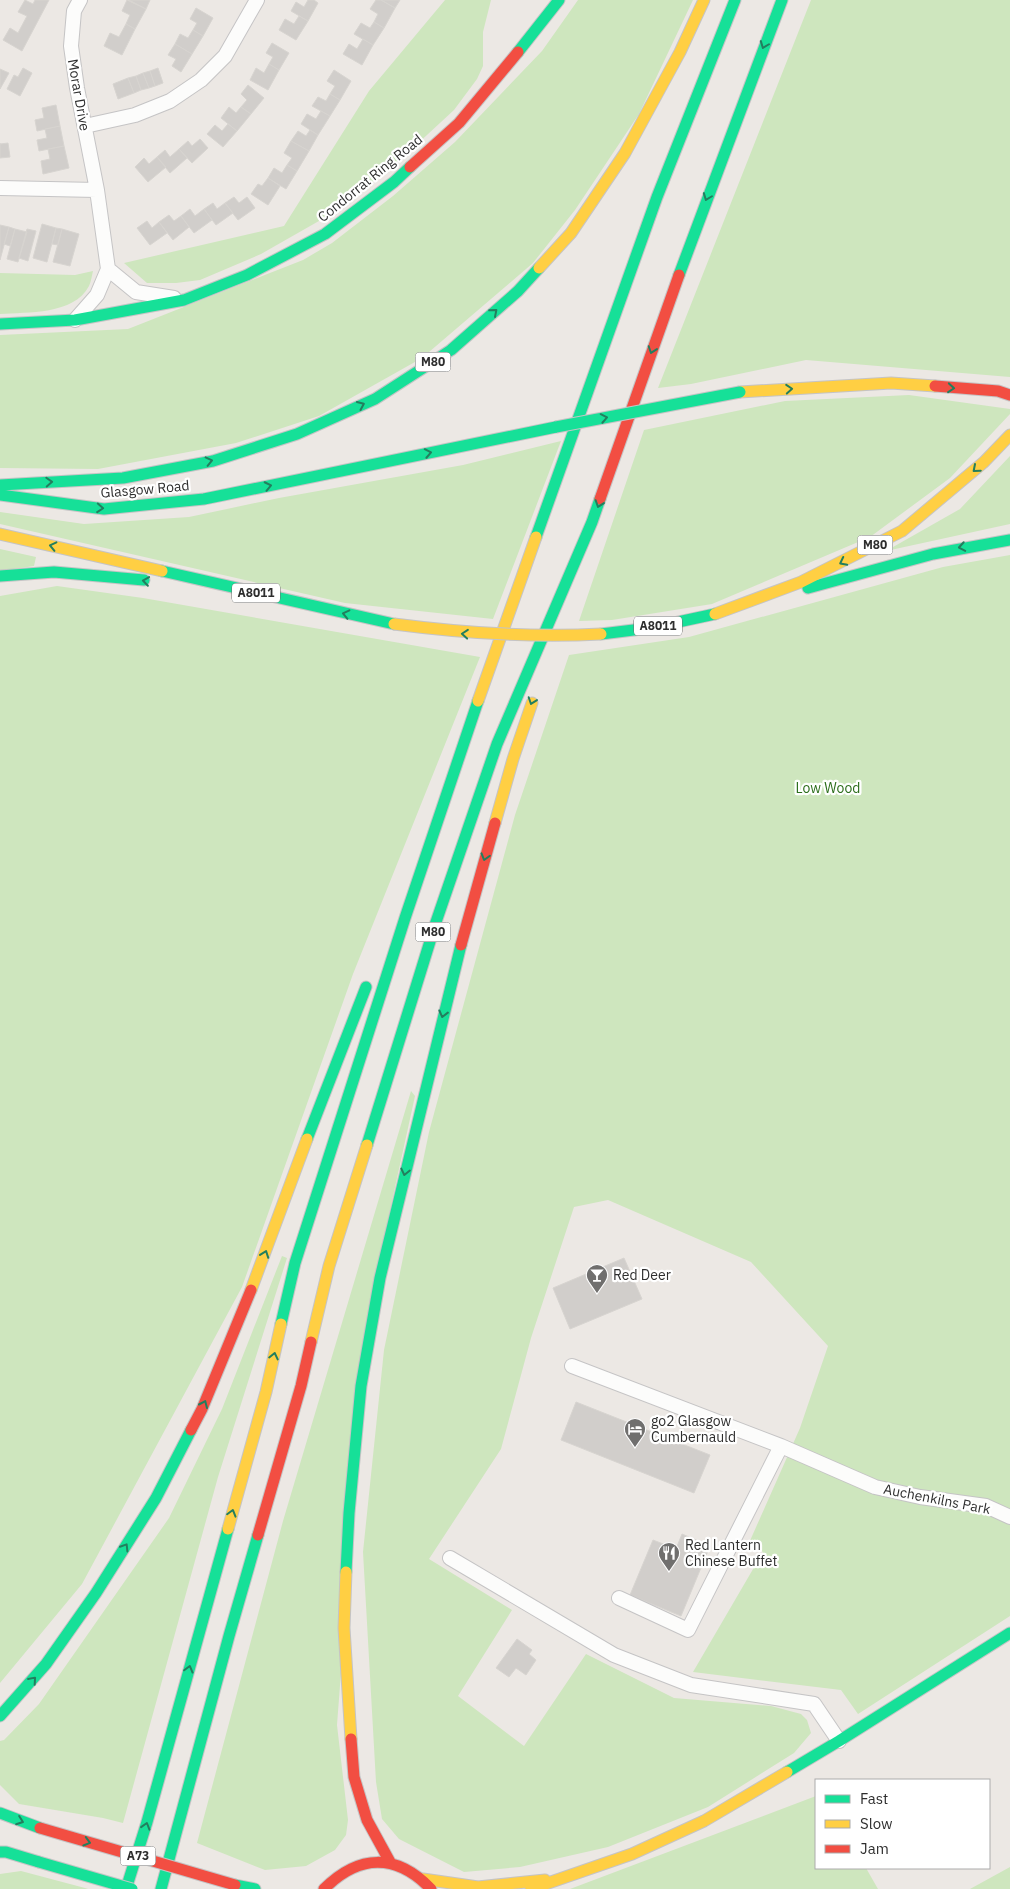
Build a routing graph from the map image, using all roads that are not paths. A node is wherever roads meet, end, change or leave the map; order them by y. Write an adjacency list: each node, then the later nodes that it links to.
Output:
1 (80, 0): 7 (street, Morar Drive)
2 (257, 0): 7 (street)
3 (559, 0): 11 (main road, Condorrat Ring Road)
4 (704, 0): 16 (main road, M80, one-way to 4)
5 (735, 0): 26 (main road, M80)
6 (782, 0): 18 (main road, M80, one-way to 18)
7 (85, 126): 9 (street, Morar Drive)
8 (0, 188): 9 (street)
9 (97, 190): 10 (street, Morar Drive)
10 (108, 269): 11 (street); 12 (street, Morar Drive)
11 (184, 300): 12 (main road, Condorrat Ring Road)
12 (75, 320): 13 (main road, Condorrat Ring Road)
13 (0, 324)
14 (1010, 395): 17 (main road, Glasgow Road, one-way to 14, bridge)
15 (1010, 435): 23 (main road, M80, one-way to 23)
16 (0, 485)
17 (0, 495)
18 (592, 522): 24 (main road); 45 (main road, M80)
19 (0, 534): 22 (main road, A8011, one-way to 19)
20 (1010, 540): 23 (main road, one-way to 23)
21 (0, 576): 22 (main road, one-way to 21)
22 (281, 599): 23 (main road, A8011, one-way to 22, bridge)
23 (715, 614)
24 (548, 655)
25 (535, 693): 39 (main road, one-way to 39)
26 (466, 734): 27 (main road); 43 (main road, M80, one-way to 26)
27 (393, 918)
28 (371, 974): 35 (main road, one-way to 28)
29 (572, 1366): 30 (street, Auchenkilns Park)
30 (781, 1446): 31 (street, Auchenkilns Park); 33 (street)
31 (1010, 1517)
32 (450, 1558): 36 (street)
33 (619, 1598)
34 (1010, 1633): 36 (main road)
35 (0, 1716)
36 (839, 1741): 40 (main road)
37 (0, 1813): 46 (main road, A73, one-way to 46, bridge)
38 (0, 1852): 44 (main road, A73, bridge)
39 (390, 1862): 41 (main road); 42 (main road)
40 (558, 1878): 41 (main road); 48 (main road)
41 (423, 1879): 47 (main road)
42 (322, 1888)
43 (126, 1889)
44 (132, 1889)
45 (161, 1889)
46 (255, 1889)
47 (432, 1889)
48 (530, 1889)

